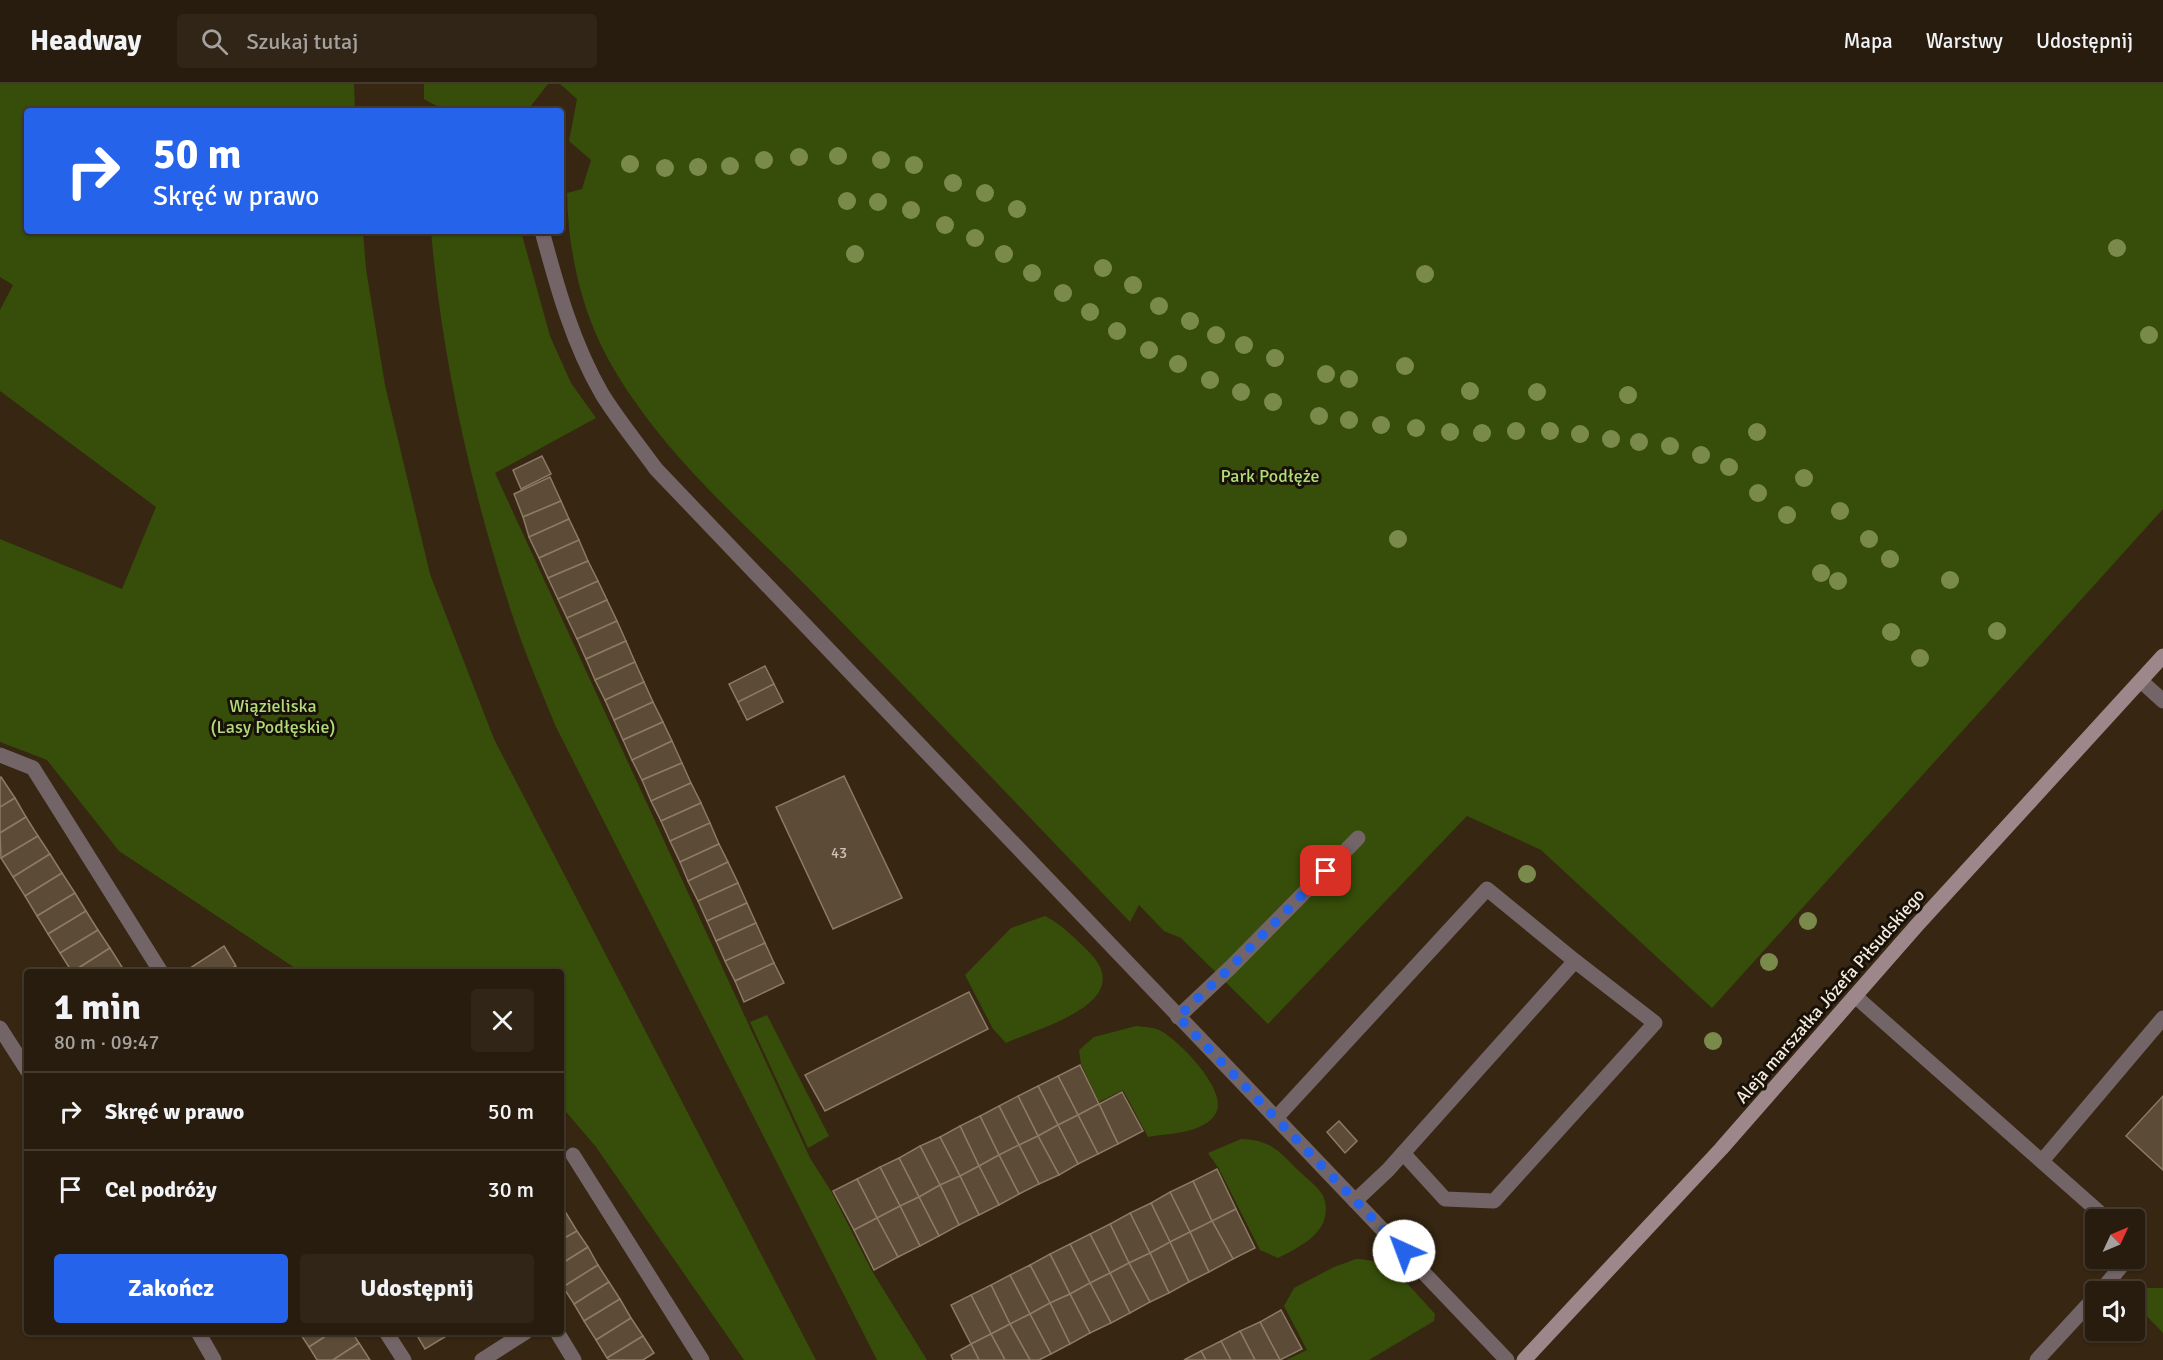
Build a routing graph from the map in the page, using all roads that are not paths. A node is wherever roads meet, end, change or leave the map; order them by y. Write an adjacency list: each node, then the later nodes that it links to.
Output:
1 (543, 234): 10 (street)
2 (2163, 656): 3 (street, Aleja marszałka Józefa Piłsudskiego)
3 (2141, 681): 4 (street); 9 (street, Aleja marszałka Józefa Piłsudskiego)
4 (2163, 701)
5 (0, 754): 8 (street)
6 (1358, 838): 10 (street)
7 (1575, 961): 14 (street); 15 (street); 15 (street)
8 (159, 969)
9 (1855, 996): 17 (street); 33 (street, Aleja marszałka Józefa Piłsudskiego)
10 (1178, 1017): 14 (street)
11 (2163, 1018): 17 (street)
12 (0, 1028): 13 (street)
13 (24, 1065)
14 (1276, 1118): 18 (street)
15 (1402, 1153): 18 (street)
16 (573, 1155): 31 (street)
17 (2042, 1161): 19 (street)
18 (1355, 1201): 32 (street)
19 (2096, 1209)
20 (2119, 1269): 21 (street)
21 (2109, 1281)
22 (2085, 1308): 34 (street)
23 (200, 1335): 27 (street)
24 (388, 1335): 28 (street)
25 (521, 1335): 29 (street)
26 (559, 1335): 30 (street)
27 (214, 1360)
28 (404, 1360)
29 (482, 1360)
30 (574, 1360)
31 (702, 1360)
32 (1507, 1360)
33 (1524, 1360)
34 (2037, 1360)

